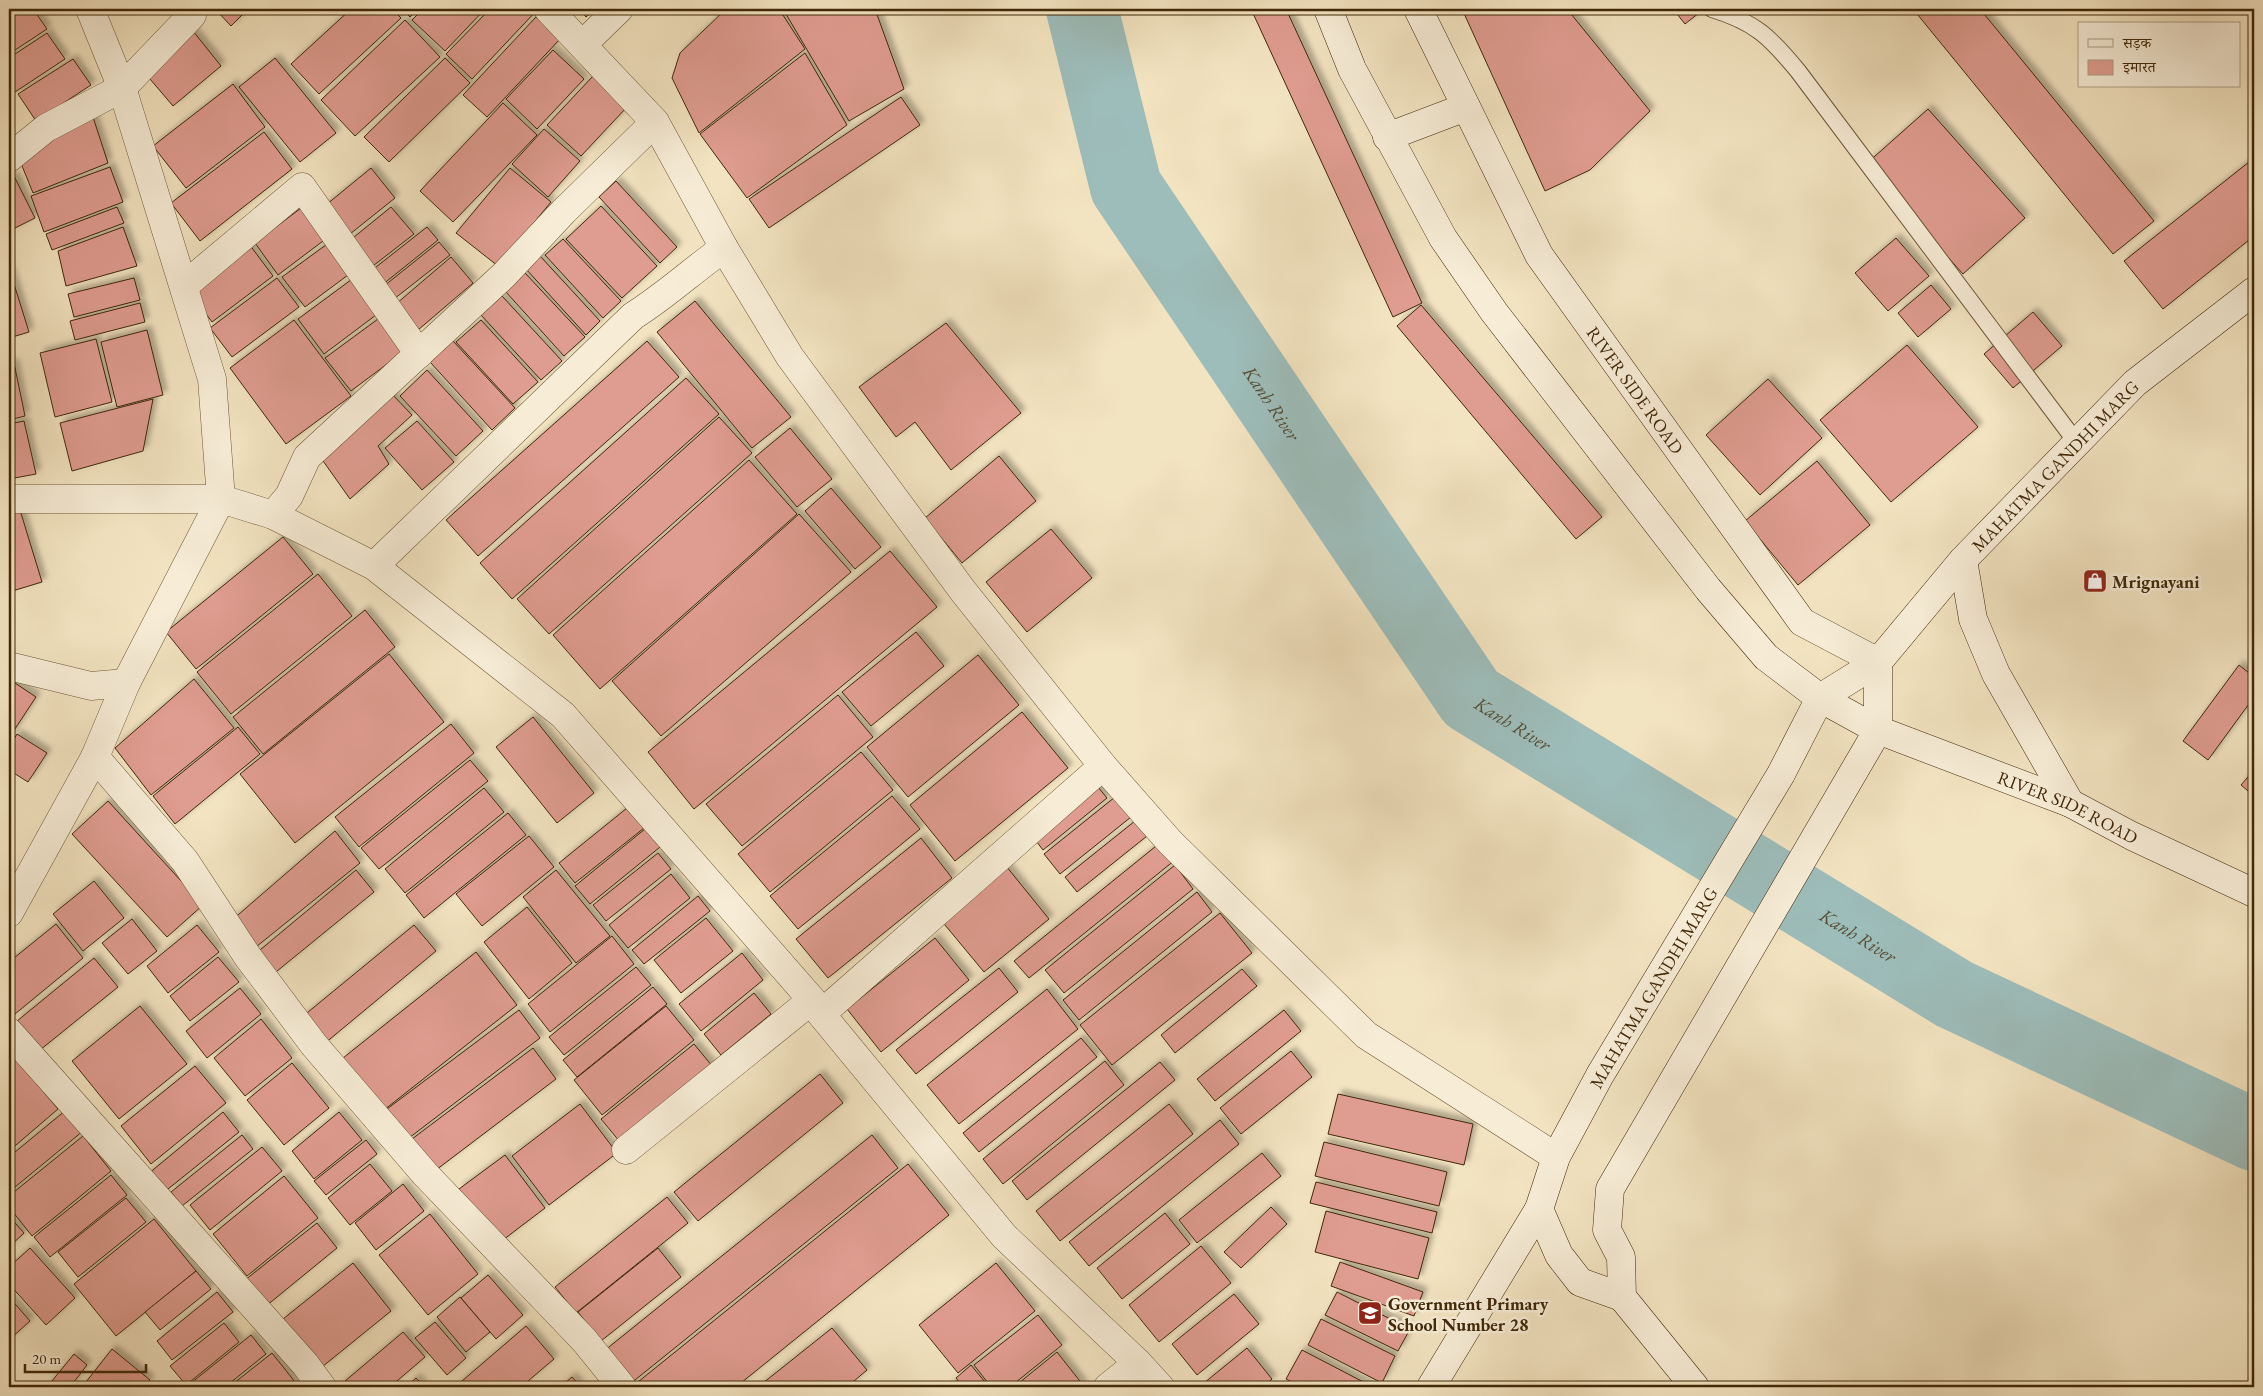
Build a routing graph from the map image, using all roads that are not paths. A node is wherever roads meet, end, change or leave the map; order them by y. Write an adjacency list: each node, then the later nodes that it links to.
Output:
1 (90, 9): 9 (street)
2 (548, 9): 8 (street)
3 (619, 9): 8 (street)
4 (1328, 9): 12 (street)
5 (1418, 9): 10 (street, RIVER SIDE ROAD)
6 (1712, 9): 18 (lane)
7 (192, 15): 9 (street)
8 (582, 45): 11 (street)
9 (122, 88): 13 (street); 15 (street)
10 (1466, 108): 12 (street); 24 (street, RIVER SIDE ROAD)
11 (655, 122): 14 (street); 17 (street)
12 (1387, 137): 27 (street)
13 (9, 158)
14 (724, 248): 23 (street); 30 (street)
15 (184, 286): 17 (street); 20 (street)
16 (2254, 291): 18 (street, MAHATMA GANDHI MARG)
17 (419, 354): 21 (street)
18 (2077, 443): 22 (street, MAHATMA GANDHI MARG)
19 (9, 499): 20 (street)
20 (222, 499): 21 (street); 26 (street)
21 (273, 515): 23 (street)
22 (1962, 560): 24 (street, MAHATMA GANDHI MARG); 31 (street)
23 (374, 566): 34 (street)
24 (1878, 662): 27 (street); 28 (street)
25 (9, 666): 26 (street)
26 (126, 683): 29 (street)
27 (1820, 698): 28 (street, RIVER SIDE ROAD); 37 (street, MAHATMA GANDHI MARG)
28 (1878, 730): 31 (street, RIVER SIDE ROAD); 39 (street)
29 (95, 756): 33 (street); 42 (street)
30 (1102, 766): 34 (street); 37 (street)
31 (2070, 802): 32 (street, RIVER SIDE ROAD)
32 (2254, 893)
33 (9, 914)
34 (817, 1007): 36 (street); 40 (street)
35 (9, 1032): 41 (street)
36 (626, 1150)
37 (1556, 1157): 38 (street, MAHATMA GANDHI MARG)
38 (1538, 1209): 39 (street); 45 (street, MAHATMA GANDHI MARG)
39 (1622, 1297): 46 (street)
40 (1138, 1363): 43 (street); 44 (street)
41 (322, 1387)
42 (622, 1387)
43 (1108, 1387)
44 (1160, 1387)
45 (1431, 1387)
46 (1695, 1387)

